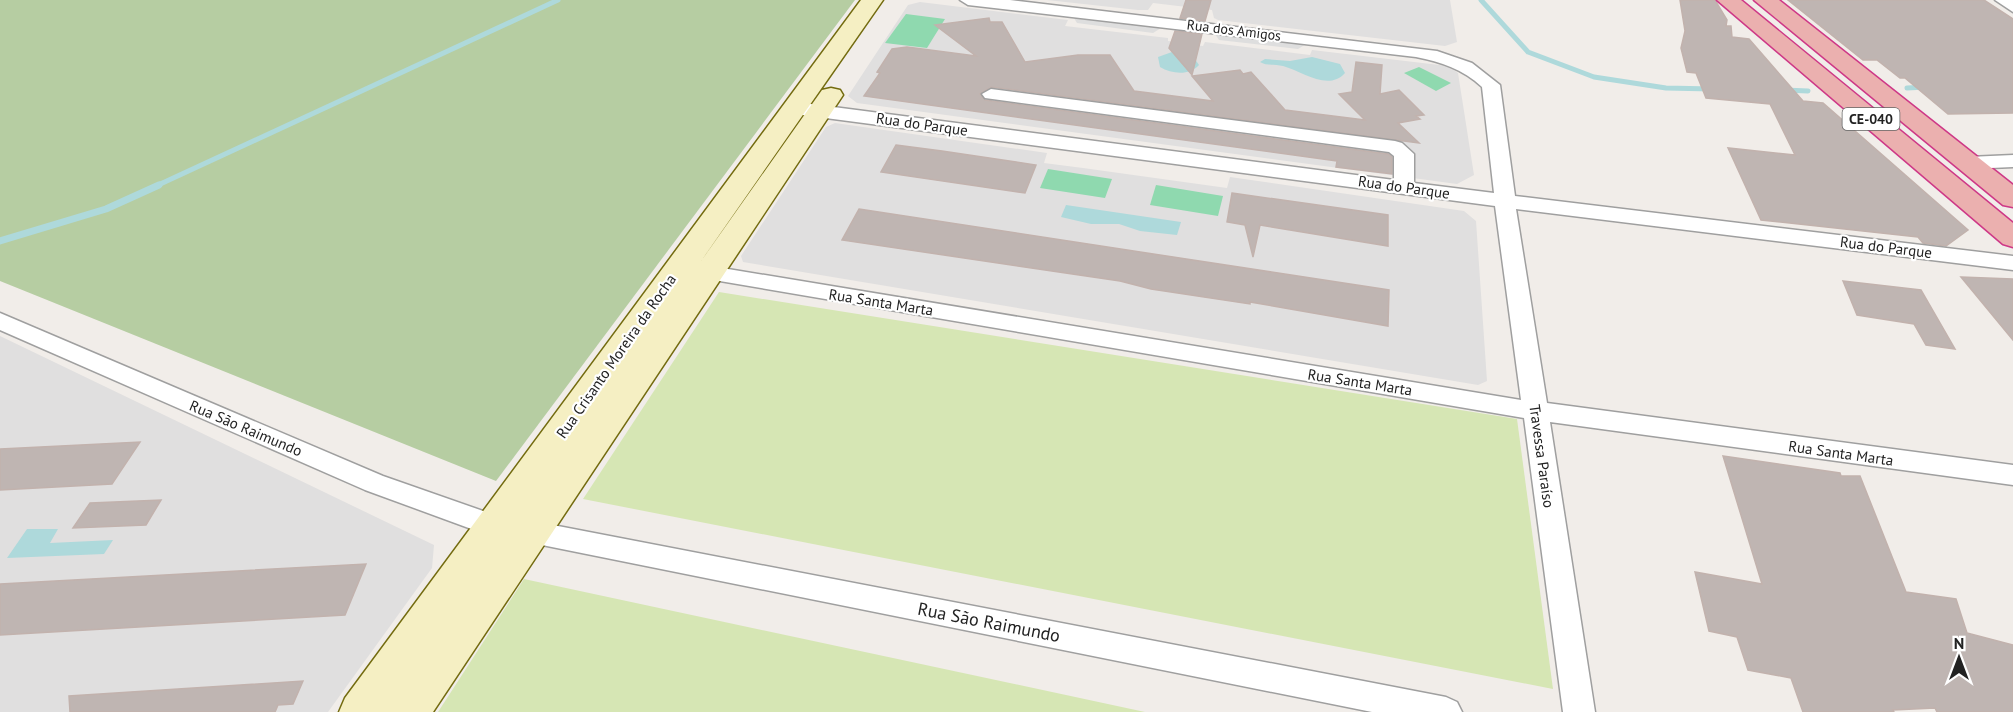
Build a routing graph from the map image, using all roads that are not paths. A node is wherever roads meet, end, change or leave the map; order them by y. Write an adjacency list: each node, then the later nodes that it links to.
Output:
1 (872, 0): 10 (main road, Rua Crisanto Moreira da Rocha)
2 (896, 0): 10 (main road, Rua Crisanto Moreira da Rocha)
3 (968, 0): 8 (street, Rua dos Amigos)
4 (1728, 0): 16 (highway, CE-040)
5 (1765, 0): 12 (highway, CE-040)
6 (2003, 0): 7 (street)
7 (2013, 7)
8 (1491, 85): 15 (street, Travessa Paraíso)
9 (991, 94): 13 (street)
10 (808, 109): 13 (street, Rua do Parque); 18 (main road, Rua Crisanto Moreira da Rocha)
11 (2013, 161): 12 (street)
12 (1968, 163): 14 (highway, CE-040)
13 (1404, 187): 15 (street, Rua do Parque)
14 (2013, 200)
15 (1505, 201): 17 (street, Rua do Parque); 20 (street, Travessa Paraíso)
16 (2013, 238)
17 (2013, 263)
18 (694, 271): 20 (street, Rua Santa Marta); 22 (main road, Rua Crisanto Moreira da Rocha); 23 (main road, Rua Crisanto Moreira da Rocha)
19 (0, 321): 22 (street, Rua São Raimundo)
20 (1535, 411): 21 (street, Rua Santa Marta); 27 (street, Travessa Paraíso)
21 (2013, 475)
22 (496, 527): 23 (main road); 24 (main road, Rua Crisanto Moreira da Rocha)
23 (532, 532): 25 (main road, Rua Crisanto Moreira da Rocha); 26 (street, Rua São Raimundo)
24 (361, 712)
25 (408, 712)
26 (1446, 712)
27 (1580, 712)

